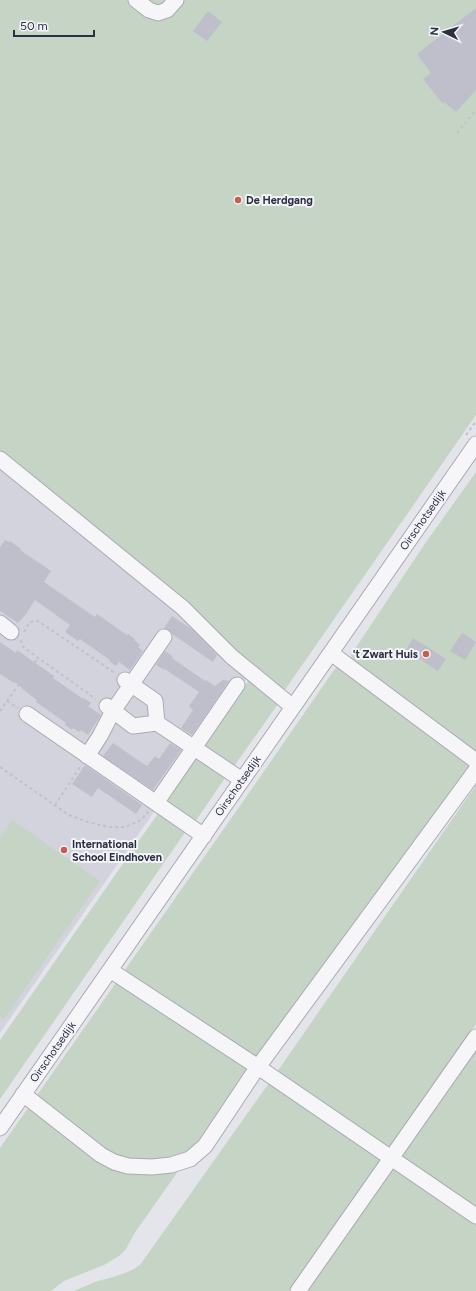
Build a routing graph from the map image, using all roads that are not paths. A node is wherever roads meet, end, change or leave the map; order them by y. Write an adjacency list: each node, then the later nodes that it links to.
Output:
1 (136, 0): 2 (street)
2 (176, 0)
3 (476, 444): 6 (street, Oirschotsedijk)
4 (0, 459): 9 (street)
5 (164, 637): 7 (street)
6 (331, 653): 9 (street, Oirschotsedijk); 15 (street)
7 (128, 682): 10 (street); 12 (street)
8 (238, 685): 13 (street)
9 (293, 707): 17 (street, Oirschotsedijk)
10 (110, 709): 12 (street); 14 (street)
11 (27, 714): 14 (street)
12 (157, 723): 13 (street)
13 (194, 748): 17 (street); 18 (street)
14 (87, 756): 18 (street)
15 (476, 761)
16 (476, 770): 22 (street)
17 (242, 780): 19 (street, Oirschotsedijk)
18 (156, 803): 19 (street)
19 (204, 836): 20 (street, Oirschotsedijk)
20 (110, 970): 22 (street); 23 (street, Oirschotsedijk)
21 (476, 1037): 25 (street)
22 (258, 1067): 23 (street); 25 (street)
23 (23, 1094): 24 (street, Oirschotsedijk)
24 (0, 1128)
25 (391, 1159): 26 (street); 27 (street)
26 (476, 1216)
27 (298, 1291)

